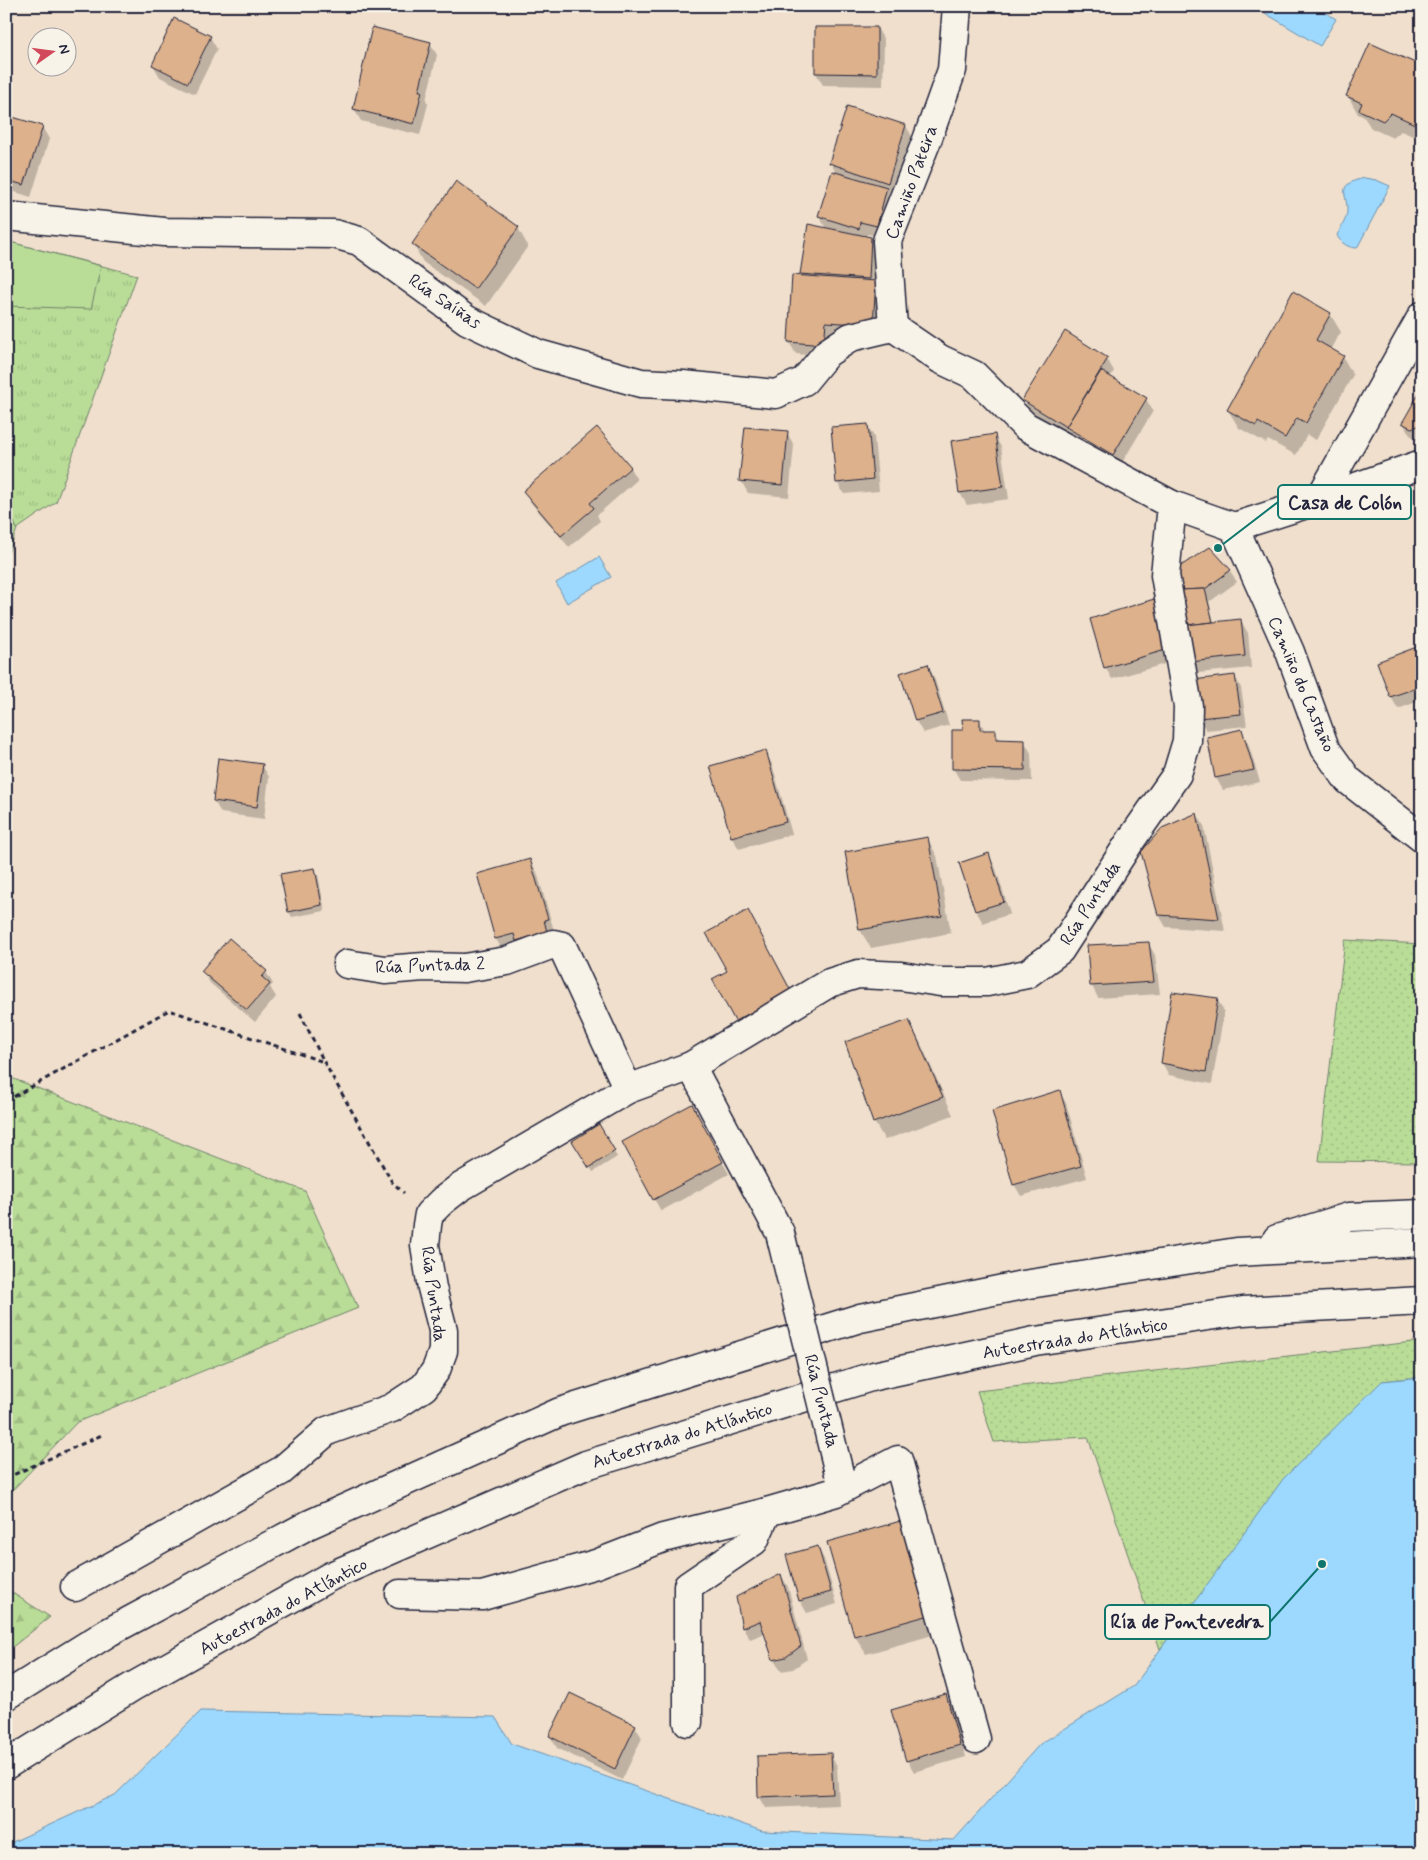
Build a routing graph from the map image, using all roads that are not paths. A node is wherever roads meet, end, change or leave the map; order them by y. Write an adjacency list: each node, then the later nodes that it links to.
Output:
1 (957, 6): 4 (main road, Camiño Pateira)
2 (6, 216): 4 (main road, Rúa Saíñas)
3 (1422, 316): 6 (main road)
4 (893, 327): 7 (main road)
5 (1422, 464): 6 (main road)
6 (1319, 500): 8 (main road)
7 (1172, 505): 8 (main road); 11 (main road, Rúa Puntada)
8 (1234, 527): 9 (main road, Camiño do Castaño)
9 (1422, 838)
10 (347, 964): 12 (main road, Rúa Puntada 2)
11 (691, 1066): 12 (main road, Rúa Puntada); 17 (main road, Rúa Puntada, bridge)
12 (628, 1089): 19 (main road, Rúa Puntada)
13 (1422, 1214): 15 (main road)
14 (1422, 1242): 15 (main road)
15 (1237, 1252): 21 (main road)
16 (1422, 1301): 24 (main road, Autoestrada do Atlántico)
17 (837, 1482): 18 (main road); 23 (main road)
18 (766, 1512): 20 (main road); 22 (main road)
19 (75, 1587)
20 (400, 1594)
21 (6, 1696)
22 (688, 1722)
23 (976, 1739)
24 (6, 1765)

